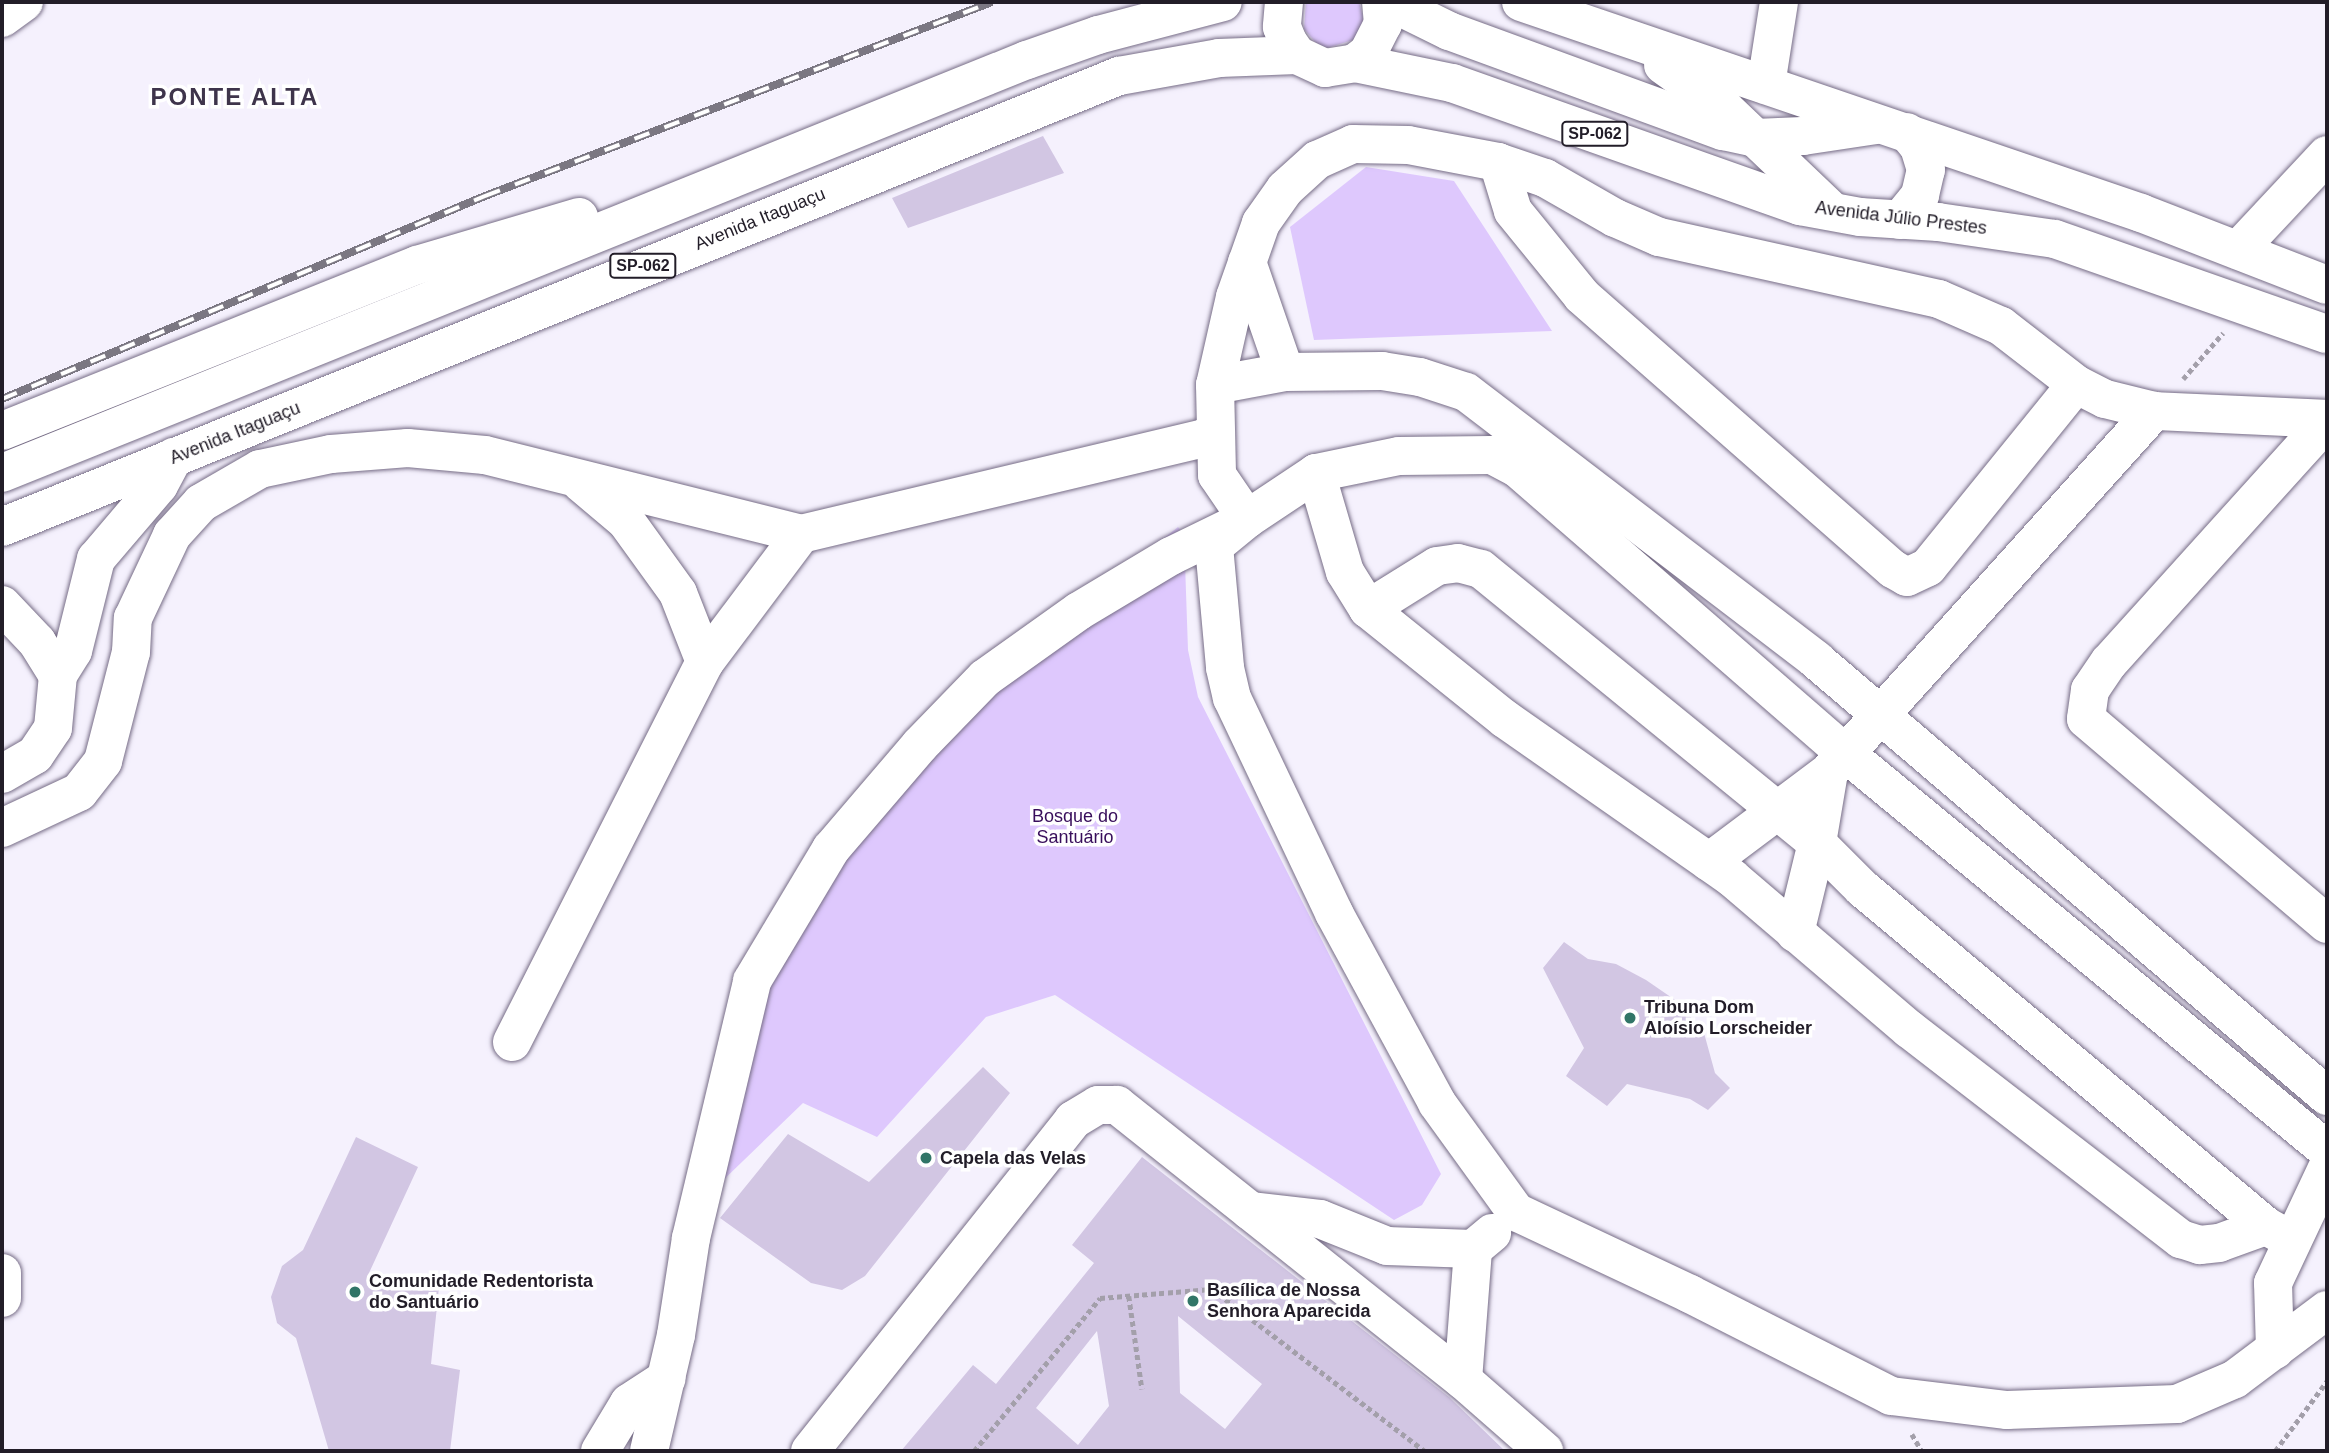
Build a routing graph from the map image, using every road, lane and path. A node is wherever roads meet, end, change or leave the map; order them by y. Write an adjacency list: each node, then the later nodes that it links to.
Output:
1 (1223, 2): 15 (main road, SP-062)
2 (1284, 2): 8 (main road)
3 (1381, 2): 9 (main road)
4 (1390, 2): 12 (main road, SP-062)
5 (1521, 2): 7 (main road)
6 (1779, 2): 10 (main road)
7 (1620, 39): 10 (main road); 12 (main road)
8 (1297, 55): 9 (main road, SP-062); 32 (main road, Avenida Itaguaçu / SP-062)
9 (1355, 63): 16 (main road, Avenida Júlio Prestes / SP-062)
10 (1766, 85): 11 (main road)
11 (1894, 128): 12 (main road, SP-062); 17 (main road); 18 (main road, SP-062)
12 (1755, 138): 16 (main road)
13 (2327, 155): 18 (main road)
14 (1498, 162): 19 (main road); 24 (main road); 24 (main road)
15 (660, 208): 29 (main road); 33 (main road, SP-062)
16 (1834, 213): 17 (main road, Avenida Júlio Prestes / SP-062)
17 (1900, 220): 21 (main road, Avenida Júlio Prestes / SP-062)
18 (2238, 250): 20 (main road, SP-062)
19 (1247, 262): 23 (main road); 25 (main road)
20 (2327, 285)
21 (2247, 306): 22 (main road, Avenida Júlio Prestes / SP-062); 27 (path)
22 (2327, 334)
23 (1285, 372): 25 (main road); 26 (main road)
24 (2076, 384): 27 (main road)
25 (1214, 385): 30 (main road)
26 (1466, 393): 31 (main road); 43 (main road)
27 (2154, 411): 28 (main road); 43 (main road)
28 (2327, 420): 50 (main road)
29 (2, 431)
30 (1215, 435): 36 (main road); 38 (main road)
31 (1453, 453): 34 (main road); 44 (main road)
32 (174, 457): 37 (main road, Avenida Itaguaçu / SP-062); 42 (main road)
33 (2, 473)
34 (1315, 473): 36 (main road); 40 (main road)
35 (571, 475): 38 (main road); 41 (main road); 47 (main road)
36 (1247, 519): 57 (main road); 65 (main road)
37 (2, 527)
38 (801, 534): 41 (main road)
39 (2, 605): 42 (main road)
40 (1368, 609): 46 (main road); 49 (main road)
41 (705, 662): 52 (main road)
42 (58, 675): 45 (main road)
43 (1880, 714): 44 (main road); 53 (main road)
44 (1836, 762): 46 (main road); 48 (main road); 54 (main road)
45 (2, 774)
46 (1774, 810): 48 (main road); 49 (main road)
47 (2, 828)
48 (1817, 843): 51 (main road); 58 (main road)
49 (1709, 862): 51 (main road)
50 (2327, 924)
51 (1795, 933): 58 (main road)
52 (512, 1042)
53 (2327, 1097)
54 (2327, 1150)
55 (2327, 1168): 58 (main road)
56 (1250, 1211): 59 (main road); 66 (main road); 71 (main road)
57 (1516, 1212): 59 (main road); 64 (main road)
58 (2278, 1233): 64 (main road)
59 (1473, 1249): 66 (main road)
60 (2, 1273): 62 (main road)
61 (1129, 1296): 68 (path); 72 (path); 73 (path)
62 (2, 1298)
63 (2327, 1310): 64 (main road)
64 (2276, 1350)
65 (667, 1378): 69 (main road); 70 (main road)
66 (1462, 1380): 74 (main road)
67 (2327, 1381): 75 (path)
68 (1142, 1389)
69 (600, 1451)
70 (649, 1451)
71 (810, 1451)
72 (974, 1451)
73 (1425, 1451)
74 (1544, 1451)
75 (2275, 1451)

